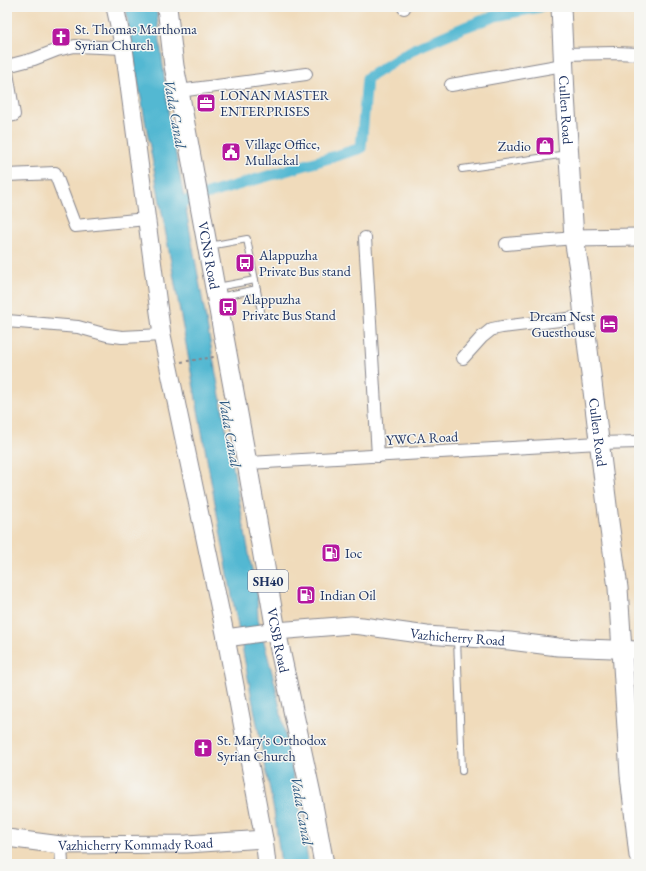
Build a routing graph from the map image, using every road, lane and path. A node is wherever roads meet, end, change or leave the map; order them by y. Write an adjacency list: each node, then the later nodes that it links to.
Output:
1 (115, 7): 4 (main road)
2 (167, 7): 11 (main road, SH40)
3 (562, 8): 6 (main road, Cullen Road)
4 (124, 48): 7 (street); 16 (main road)
5 (639, 54): 6 (street)
6 (563, 60): 10 (street); 13 (main road, Cullen Road)
7 (7, 66)
8 (7, 73): 12 (street)
9 (306, 74): 11 (street)
10 (451, 85)
11 (179, 91): 21 (main road, VCNS Road / SH40)
12 (7, 116)
13 (569, 154): 14 (lane); 19 (main road, Cullen Road)
14 (462, 169)
15 (7, 175): 16 (street)
16 (146, 218): 28 (main road)
17 (639, 237): 19 (main road)
18 (365, 238): 34 (street)
19 (574, 238): 20 (street); 26 (main road, Cullen Road)
20 (506, 244)
21 (207, 247): 22 (lane); 24 (main road, VCNS Road / SH40)
22 (255, 280): 23 (lane); 24 (lane)
23 (257, 289): 24 (lane); 25 (lane)
24 (216, 292): 35 (main road, VCSB Road / SH40)
25 (261, 311)
26 (584, 317): 30 (street); 33 (main road, Cullen Road)
27 (7, 321): 28 (street)
28 (162, 335): 37 (main road)
29 (216, 356): 31 (path)
30 (463, 358)
31 (183, 362)
32 (639, 442): 33 (street, YWCA Road)
33 (599, 443): 34 (street, YWCA Road); 39 (main road, Cullen Road)
34 (378, 456): 35 (street, YWCA Road)
35 (247, 463): 36 (main road, VCSB Road / SH40)
36 (270, 632): 37 (main road, Vazhicherry Road); 38 (main road, Vazhicherry Road); 47 (main road, VCSB Road / SH40)
37 (231, 637): 42 (main road)
38 (456, 637): 39 (main road, Vazhicherry Road); 40 (lane)
39 (631, 650): 44 (main road, Cullen Road)
40 (462, 771)
41 (7, 838): 43 (main road, Vazhicherry Kommady Road)
42 (264, 839): 43 (main road, Vazhicherry Kommady Road); 46 (main road)
43 (61, 845): 45 (street)
44 (639, 856)
45 (62, 864)
46 (267, 864)
47 (324, 864)

